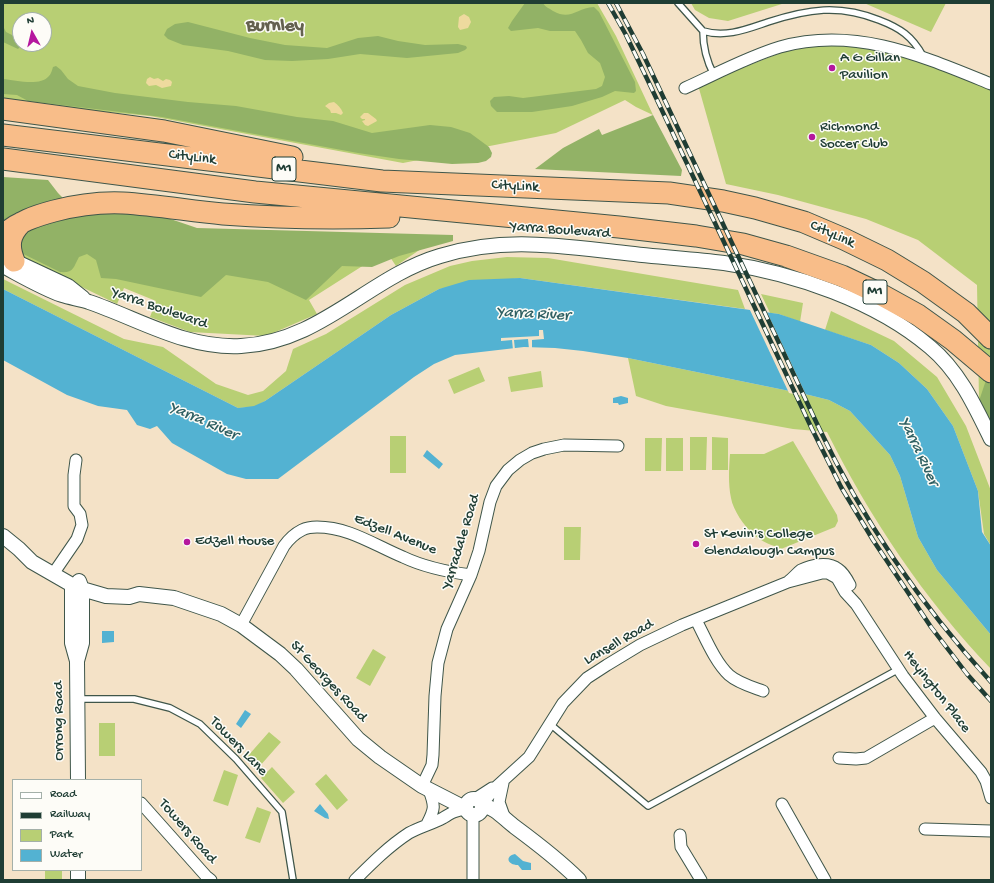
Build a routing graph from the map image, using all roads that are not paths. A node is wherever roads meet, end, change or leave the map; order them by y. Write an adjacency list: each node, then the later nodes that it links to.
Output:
1 (678, 3): 2 (lane)
2 (703, 31): 3 (lane); 4 (lane)
3 (923, 57): 4 (street); 5 (street)
4 (714, 75): 6 (street)
5 (991, 84)
6 (685, 88)
7 (3, 109): 10 (highway)
8 (3, 135): 10 (highway, CityLink / M1)
9 (3, 159): 11 (highway, CityLink / M1)
10 (567, 189): 15 (highway, CityLink / M1)
11 (488, 215): 12 (highway); 16 (highway, CityLink / M1)
12 (21, 222): 13 (highway); 14 (highway)
13 (3, 235)
14 (7, 261): 17 (street, Yarra Boulevard)
15 (991, 338)
16 (991, 372)
17 (991, 438)
18 (618, 446): 23 (street, Yarradale Road)
19 (76, 460): 21 (street)
20 (3, 536): 21 (street, St Georges Road)
21 (56, 570): 24 (street, St Georges Road)
22 (836, 572): 25 (street, Lansell Road); 27 (street, Heyington Place)
23 (471, 575): 26 (street, Edzell Avenue); 35 (street, Yarradale Road)
24 (77, 584): 26 (street, St Georges Road); 29 (street, Orrong Road)
25 (696, 620): 28 (street); 31 (street, Lansell Road)
26 (241, 625): 35 (street, St Georges Road)
27 (899, 670): 30 (street, Heyington Place); 31 (lane)
28 (763, 691)
29 (77, 699): 33 (street, Orrong Road); 47 (lane, Towers Lane)
30 (935, 718): 32 (street); 36 (street, Heyington Place)
31 (550, 724): 34 (street, Lansell Road)
32 (839, 758)
33 (78, 779)
34 (500, 783): 39 (street, Lansell Road); 40 (street)
35 (430, 790): 39 (street, St Georges Road); 41 (street)
36 (991, 798)
37 (142, 804): 46 (street, Towers Road)
38 (782, 804): 52 (street)
39 (473, 807): 40 (street, St Georges Road); 41 (street); 42 (street, St Georges Road); 49 (street)
40 (504, 816): 42 (street, St Georges Road)
41 (427, 824): 48 (street)
42 (514, 826): 50 (street, St Georges Road)
43 (925, 829): 44 (street)
44 (991, 831)
45 (680, 835): 51 (street)
46 (211, 880)
47 (293, 880)
48 (356, 880)
49 (473, 880)
50 (579, 880)
51 (701, 880)
52 (825, 880)

